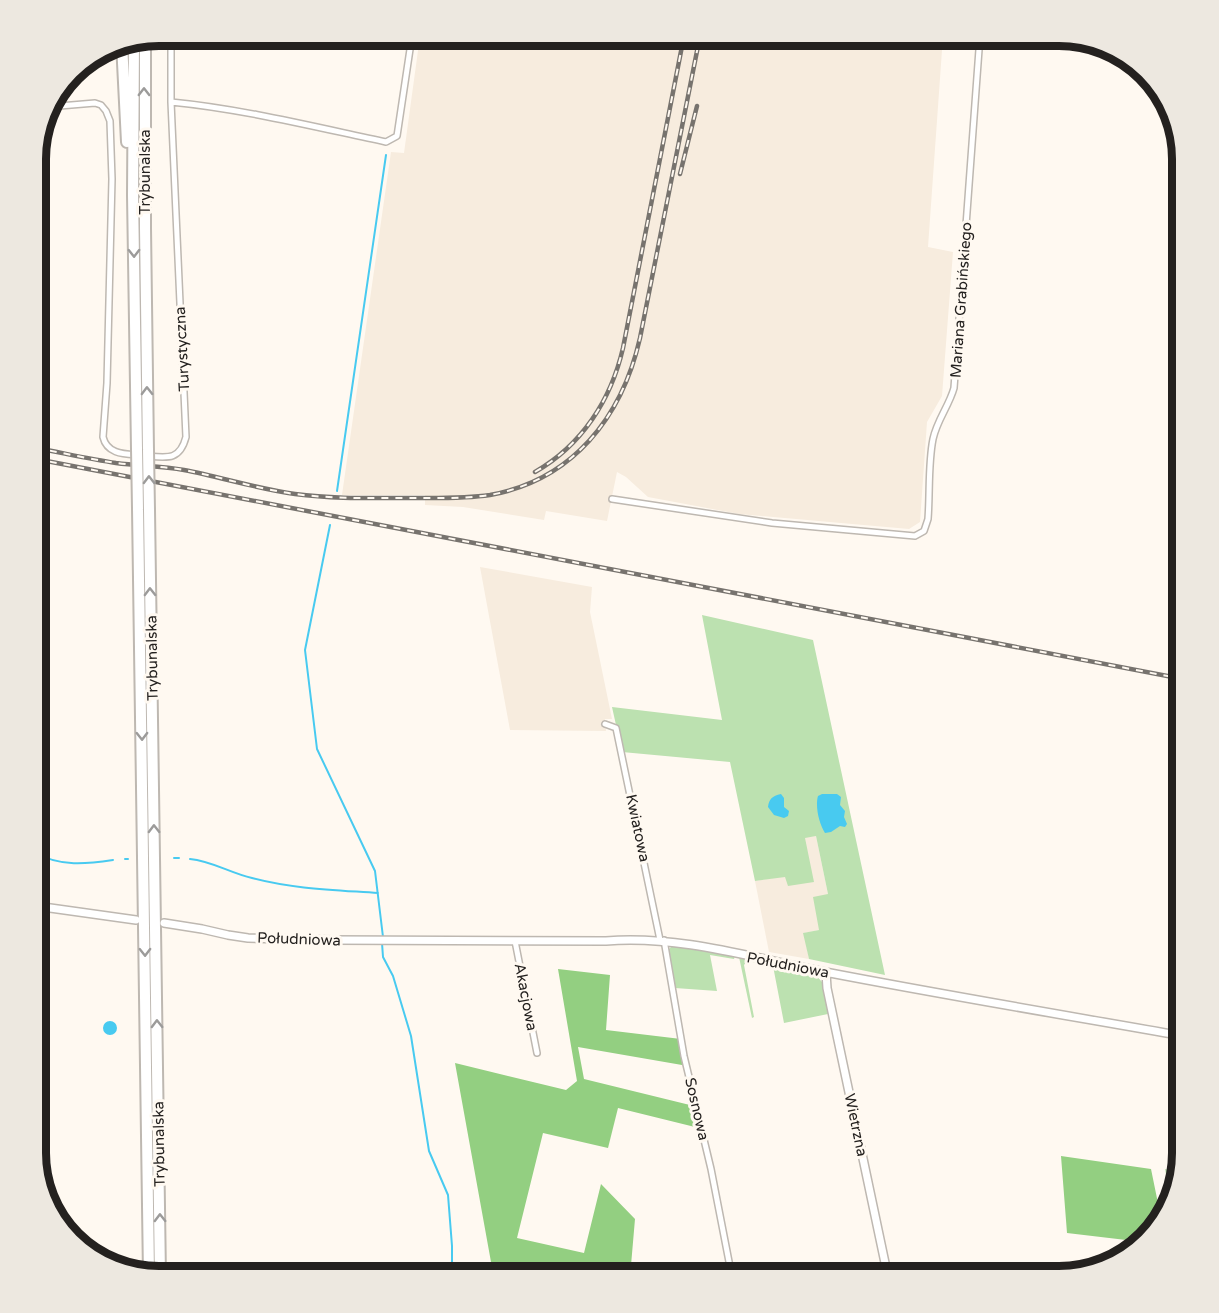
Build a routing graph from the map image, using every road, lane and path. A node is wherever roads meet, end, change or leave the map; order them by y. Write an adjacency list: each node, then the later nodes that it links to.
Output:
1 (171, 47): 7 (street)
2 (410, 47): 7 (street)
3 (979, 47): 11 (street, Mariana Grabińskiego)
4 (145, 48): 10 (highway, Trybunalska, one-way to 4)
5 (134, 50): 9 (highway, Trybunalska)
6 (122, 52): 9 (highway)
7 (171, 102): 8 (street, Turystyczna)
8 (60, 106)
9 (133, 195): 10 (highway, Trybunalska, one-way to 10)
10 (142, 450): 12 (highway, Trybunalska, bridge)
11 (612, 499)
12 (143, 510): 22 (highway, Trybunalska, one-way to 22); 23 (highway, Trybunalska, one-way to 12)
13 (605, 724): 17 (street, Kwiatowa)
14 (46, 907): 15 (street)
15 (136, 920)
16 (164, 922): 18 (street, Południowa)
17 (662, 940): 18 (street, Południowa); 19 (street, Południowa); 24 (street, Sosnowa)
18 (515, 941): 21 (street, Akacjowa)
19 (826, 973): 20 (street, Południowa); 25 (street, Wietrzna)
20 (1172, 1034)
21 (537, 1053)
22 (149, 1266)
23 (160, 1266)
24 (730, 1266)
25 (886, 1266)

